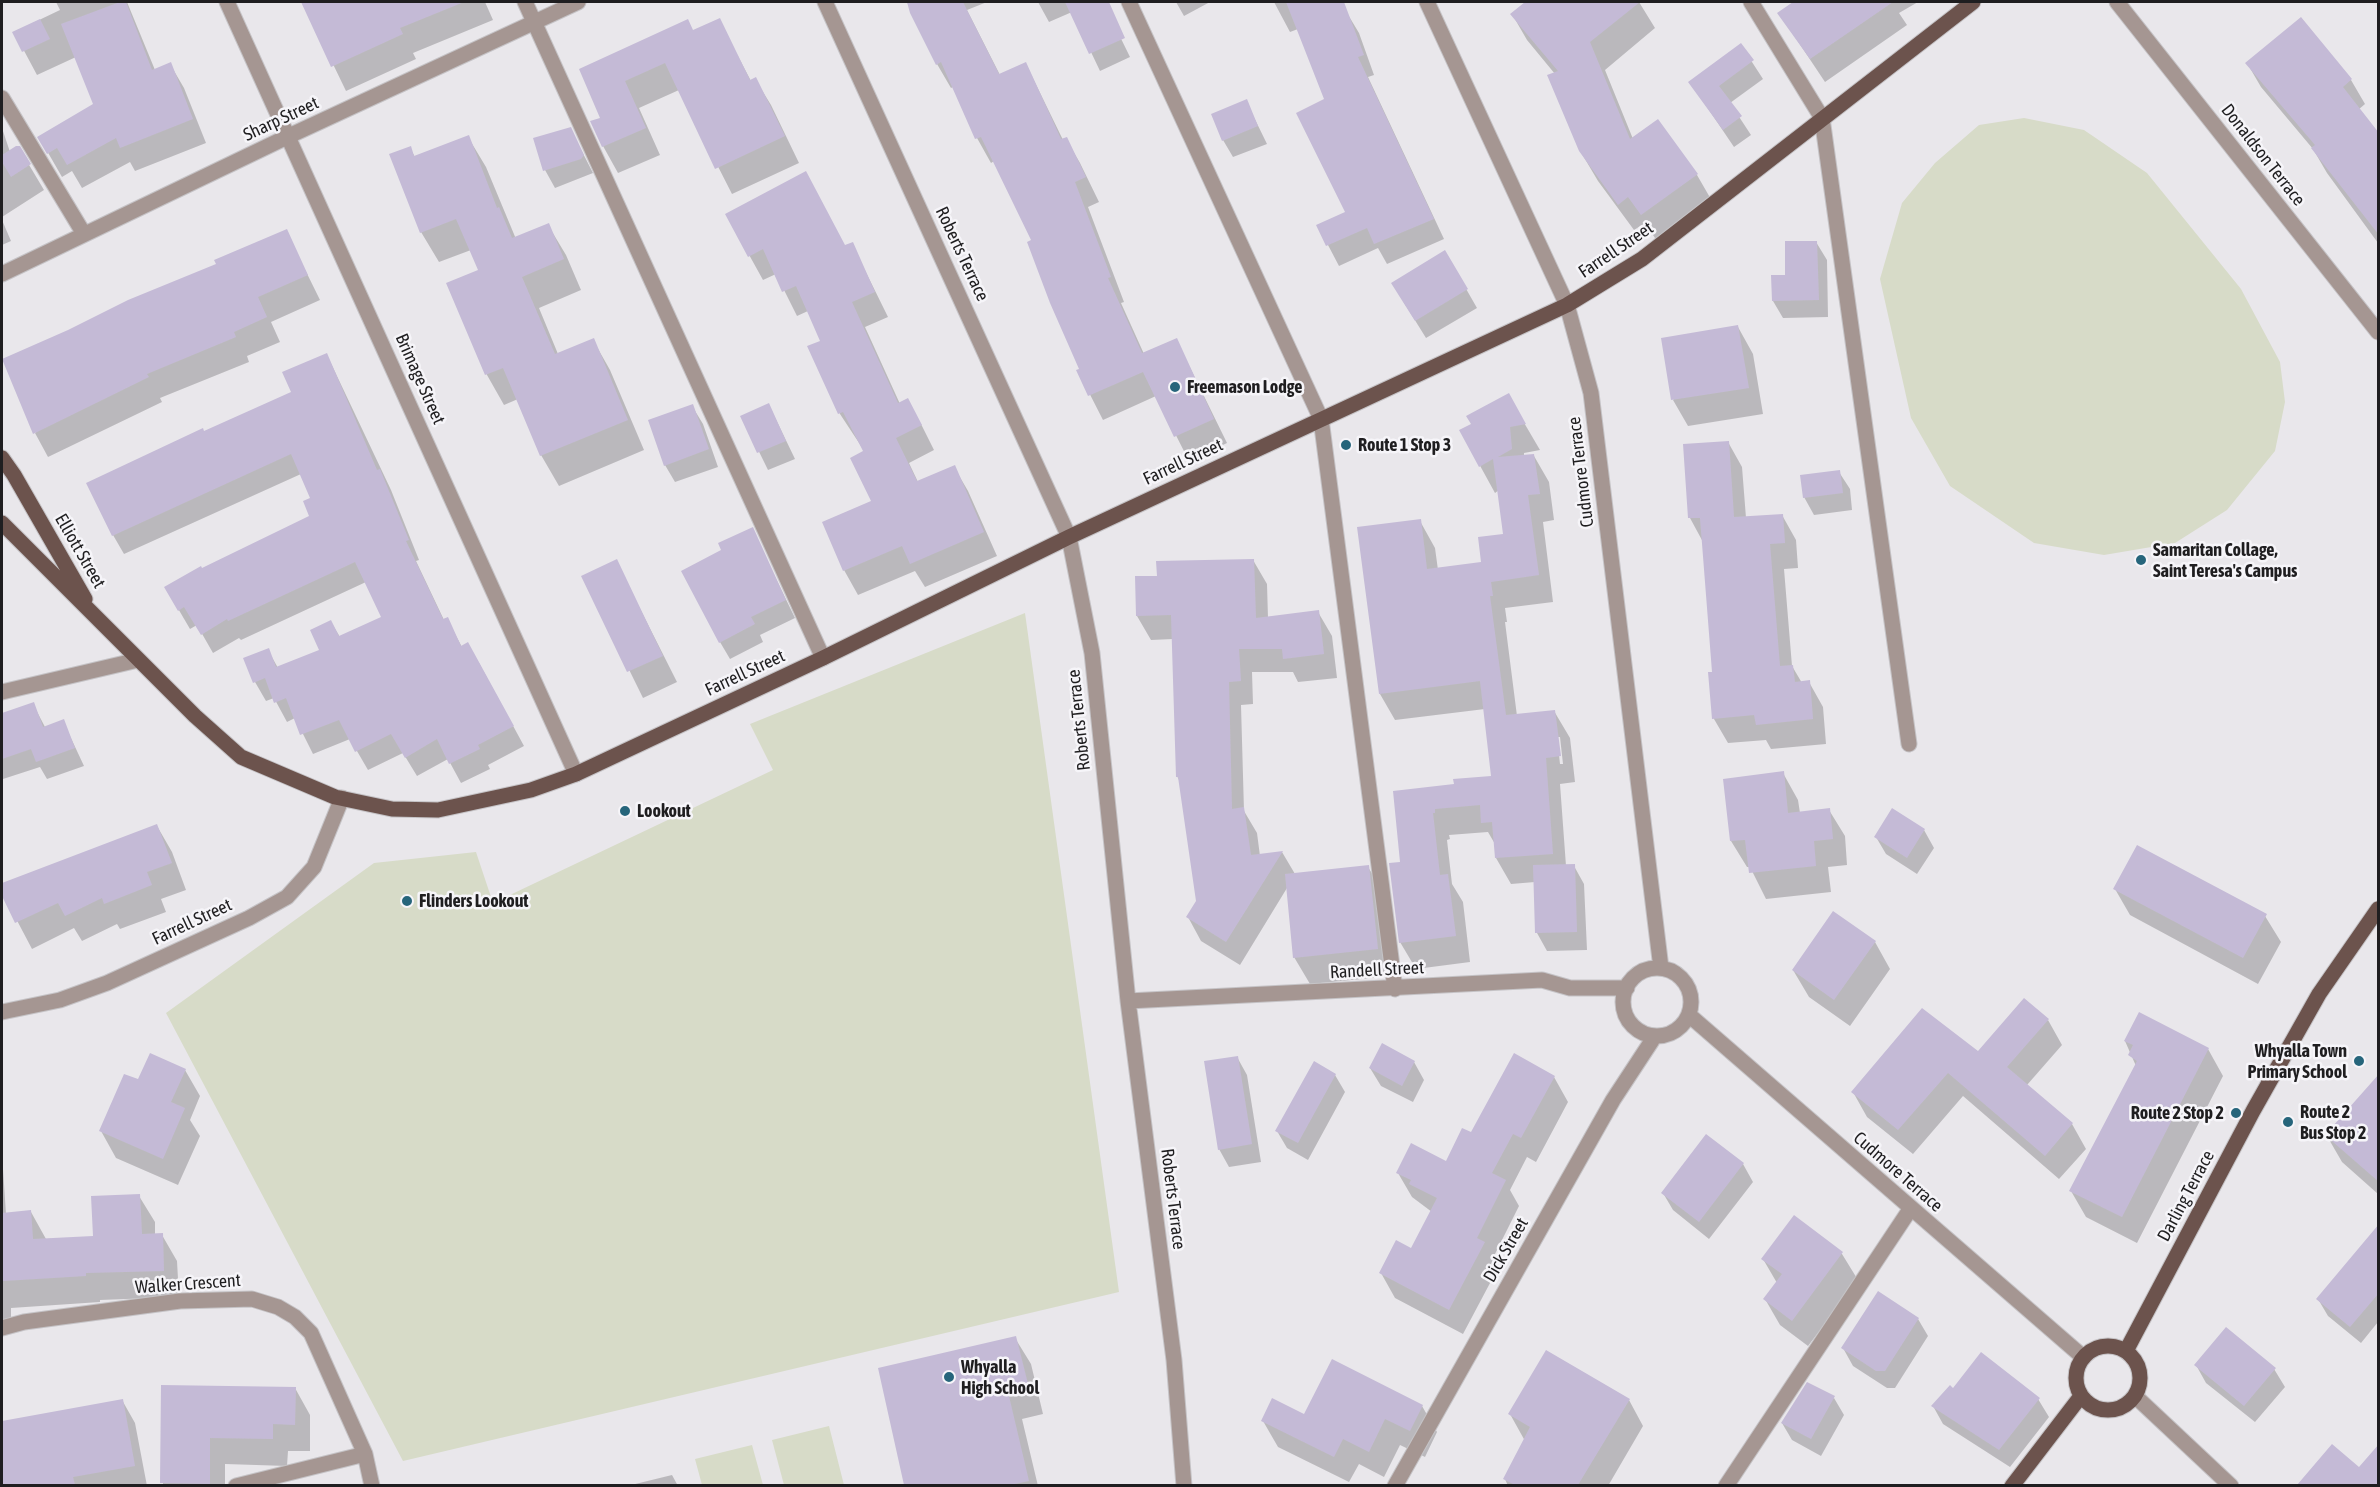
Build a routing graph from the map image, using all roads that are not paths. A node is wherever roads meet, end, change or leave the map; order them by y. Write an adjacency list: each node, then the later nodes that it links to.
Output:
1 (227, 2): 13 (street, Brimage Street)
2 (525, 2): 10 (street)
3 (578, 2): 10 (street, Sharp Street)
4 (825, 2): 21 (street, Roberts Terrace)
5 (1129, 2): 18 (street)
6 (1427, 2): 16 (street, Cudmore Terrace)
7 (1751, 2): 12 (street)
8 (1973, 2): 12 (main road, Farrell Street)
9 (2117, 2): 17 (street, Donaldson Terrace)
10 (534, 22): 13 (street, Sharp Street); 23 (street)
11 (2, 98): 14 (street)
12 (1822, 118): 16 (main road, Farrell Street); 26 (street)
13 (289, 136): 14 (street, Sharp Street); 27 (street, Brimage Street)
14 (84, 234): 15 (street, Sharp Street)
15 (2, 274)
16 (1567, 305): 18 (main road, Farrell Street); 30 (street, Cudmore Terrace)
17 (2379, 332)
18 (1321, 419): 21 (main road, Farrell Street); 32 (street)
19 (2, 458): 22 (main road, Elliott Street)
20 (2, 523): 22 (main road, Elliott Street)
21 (1069, 537): 23 (main road, Farrell Street); 33 (street, Roberts Terrace)
22 (94, 614): 24 (main road, Farrell Street)
23 (823, 658): 27 (main road, Farrell Street)
24 (138, 660): 25 (street); 28 (main road, Farrell Street)
25 (2, 692)
26 (1909, 744)
27 (576, 774): 28 (main road, Farrell Street)
28 (342, 798): 34 (street, Farrell Street)
29 (2379, 909): 39 (main road, Darling Terrace)
30 (1661, 968): 31 (street); 35 (street)
31 (1627, 988): 32 (street, Randell Street); 36 (street)
32 (1395, 989): 33 (street, Randell Street)
33 (1128, 1001): 46 (street, Roberts Terrace)
34 (2, 1012)
35 (1689, 1015): 36 (street); 37 (street, Cudmore Terrace)
36 (1655, 1036): 47 (street, Dick Street)
37 (1911, 1208): 40 (street, Cudmore Terrace); 48 (street)
38 (2, 1328): 43 (street, Walker Crescent)
39 (2126, 1351): 40 (main road); 42 (main road)
40 (2083, 1357): 41 (main road)
41 (2081, 1396): 42 (main road); 49 (main road)
42 (2135, 1396): 50 (street)
43 (365, 1454): 44 (street); 45 (street, Walker Crescent)
44 (236, 1485)
45 (372, 1485)
46 (1184, 1485)
47 (1395, 1485)
48 (1726, 1485)
49 (2012, 1485)
50 (2231, 1485)

